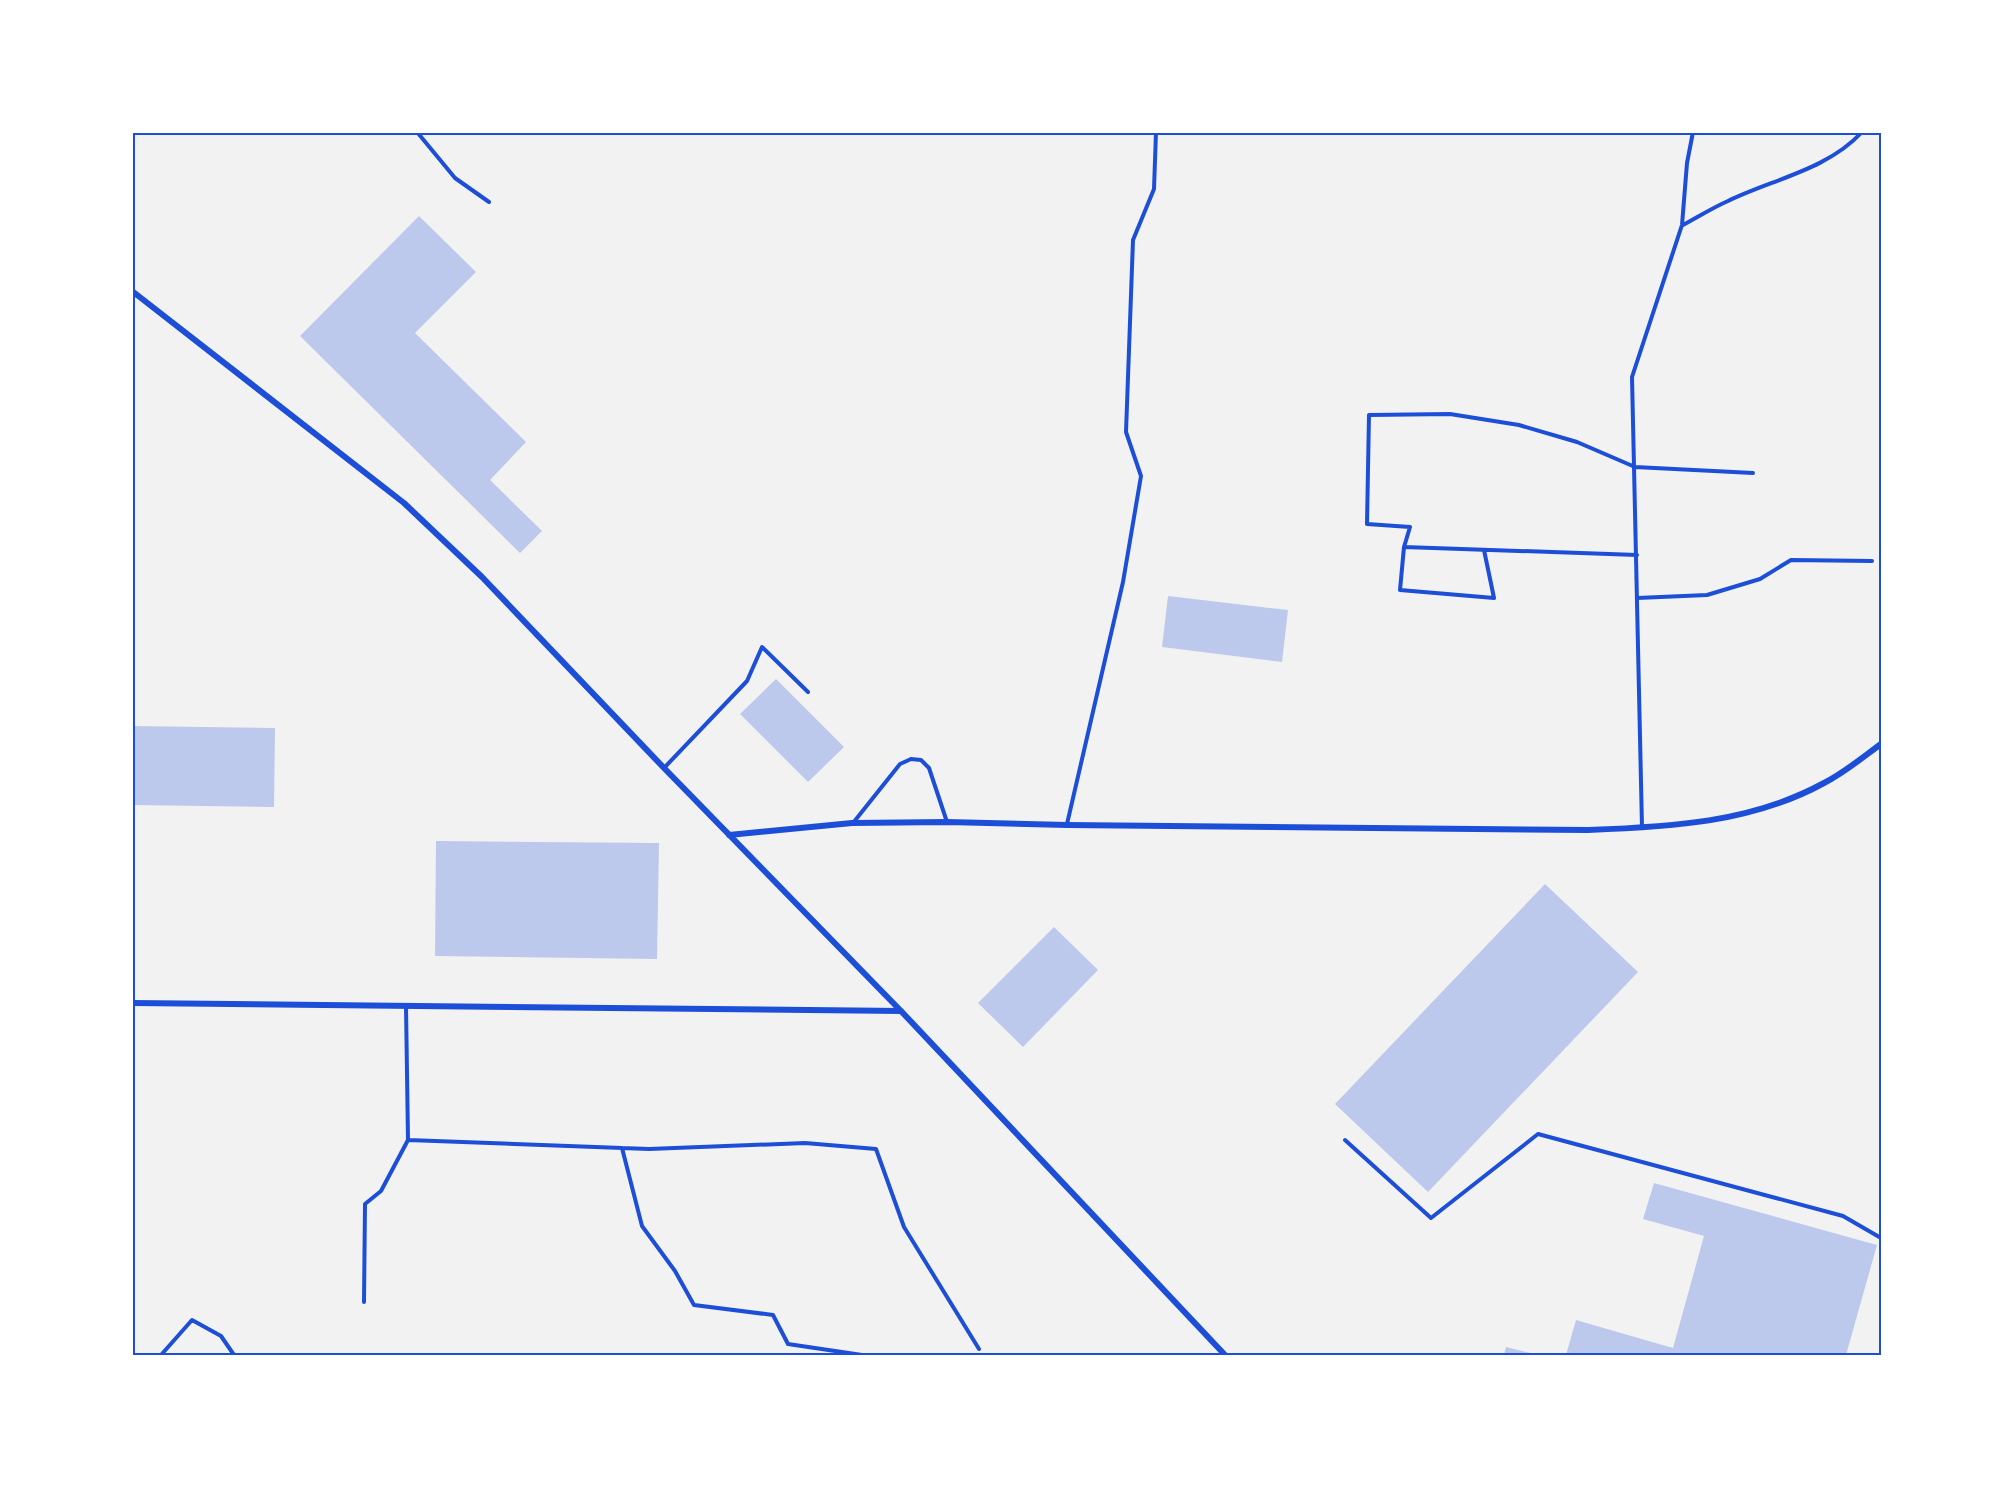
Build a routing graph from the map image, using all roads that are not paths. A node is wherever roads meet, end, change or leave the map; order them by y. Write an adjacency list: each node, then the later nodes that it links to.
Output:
1 (417, 132): 5 (lane)
2 (1156, 132): 20 (lane)
3 (1693, 132): 6 (lane)
4 (1862, 132): 6 (lane)
5 (489, 201)
6 (1682, 225): 8 (lane)
7 (132, 291): 17 (street)
8 (1635, 467): 9 (lane); 10 (lane); 12 (lane)
9 (1753, 473)
10 (1404, 547): 11 (lane); 11 (lane)
11 (1484, 550): 12 (lane)
12 (1637, 555): 14 (lane)
13 (1872, 561): 14 (lane)
14 (1637, 598): 21 (lane)
15 (808, 692): 17 (lane)
16 (1881, 744): 21 (street)
17 (664, 768): 22 (street)
18 (947, 822): 19 (street); 19 (lane); 20 (street)
19 (852, 823): 22 (street)
20 (1067, 825): 21 (street)
21 (1642, 828)
22 (729, 835): 25 (street)
23 (132, 1003): 24 (street)
24 (406, 1006): 25 (street); 26 (lane)
25 (901, 1011): 35 (street)
26 (408, 1140): 28 (lane); 30 (lane)
27 (1345, 1140): 29 (lane)
28 (622, 1148): 31 (lane); 34 (lane)
29 (1881, 1238)
30 (364, 1302)
31 (979, 1349)
32 (161, 1355): 33 (lane)
33 (234, 1355)
34 (862, 1355)
35 (1225, 1355)

